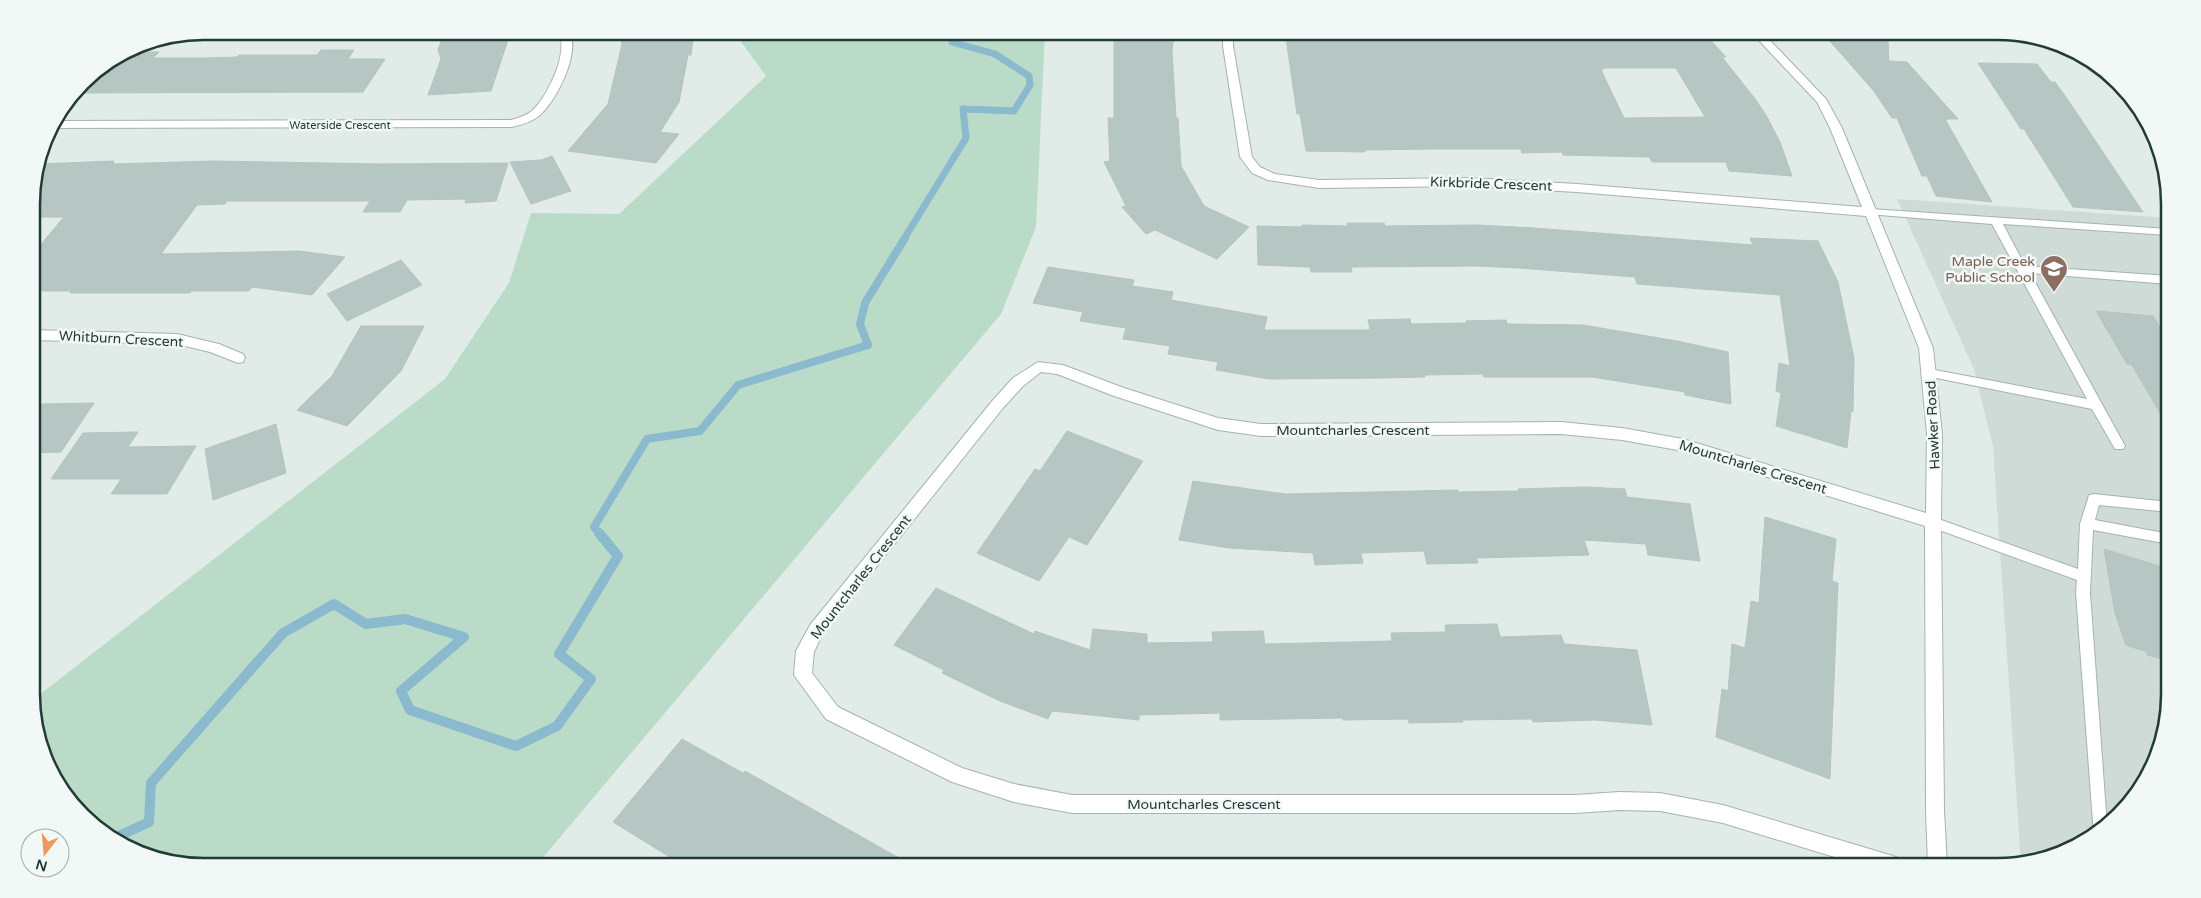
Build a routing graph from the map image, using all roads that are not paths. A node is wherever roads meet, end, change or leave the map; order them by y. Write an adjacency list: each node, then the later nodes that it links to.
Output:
1 (567, 40): 4 (street, Waterside Crescent)
2 (1228, 40): 5 (street, Kirkbride Crescent)
3 (1763, 40): 5 (street, Hawker Road)
4 (60, 125)
5 (1870, 212): 6 (lane); 12 (street, Hawker Road)
6 (1995, 220): 7 (lane); 8 (lane)
7 (2161, 232)
8 (2022, 269): 9 (lane); 13 (lane)
9 (2161, 279)
10 (40, 337): 11 (street, Whitburn Crescent)
11 (238, 358)
12 (1930, 374): 13 (lane); 16 (street, Hawker Road)
13 (2097, 404): 14 (lane)
14 (2119, 446)
15 (2161, 506): 17 (lane)
16 (1933, 522): 19 (lane); 21 (street, Mountcharles Crescent); 22 (street, Hawker Road)
17 (2087, 524): 18 (lane); 19 (lane)
18 (2161, 538)
19 (2084, 577): 20 (lane)
20 (2099, 822)
21 (1867, 858)
22 (1938, 858)

